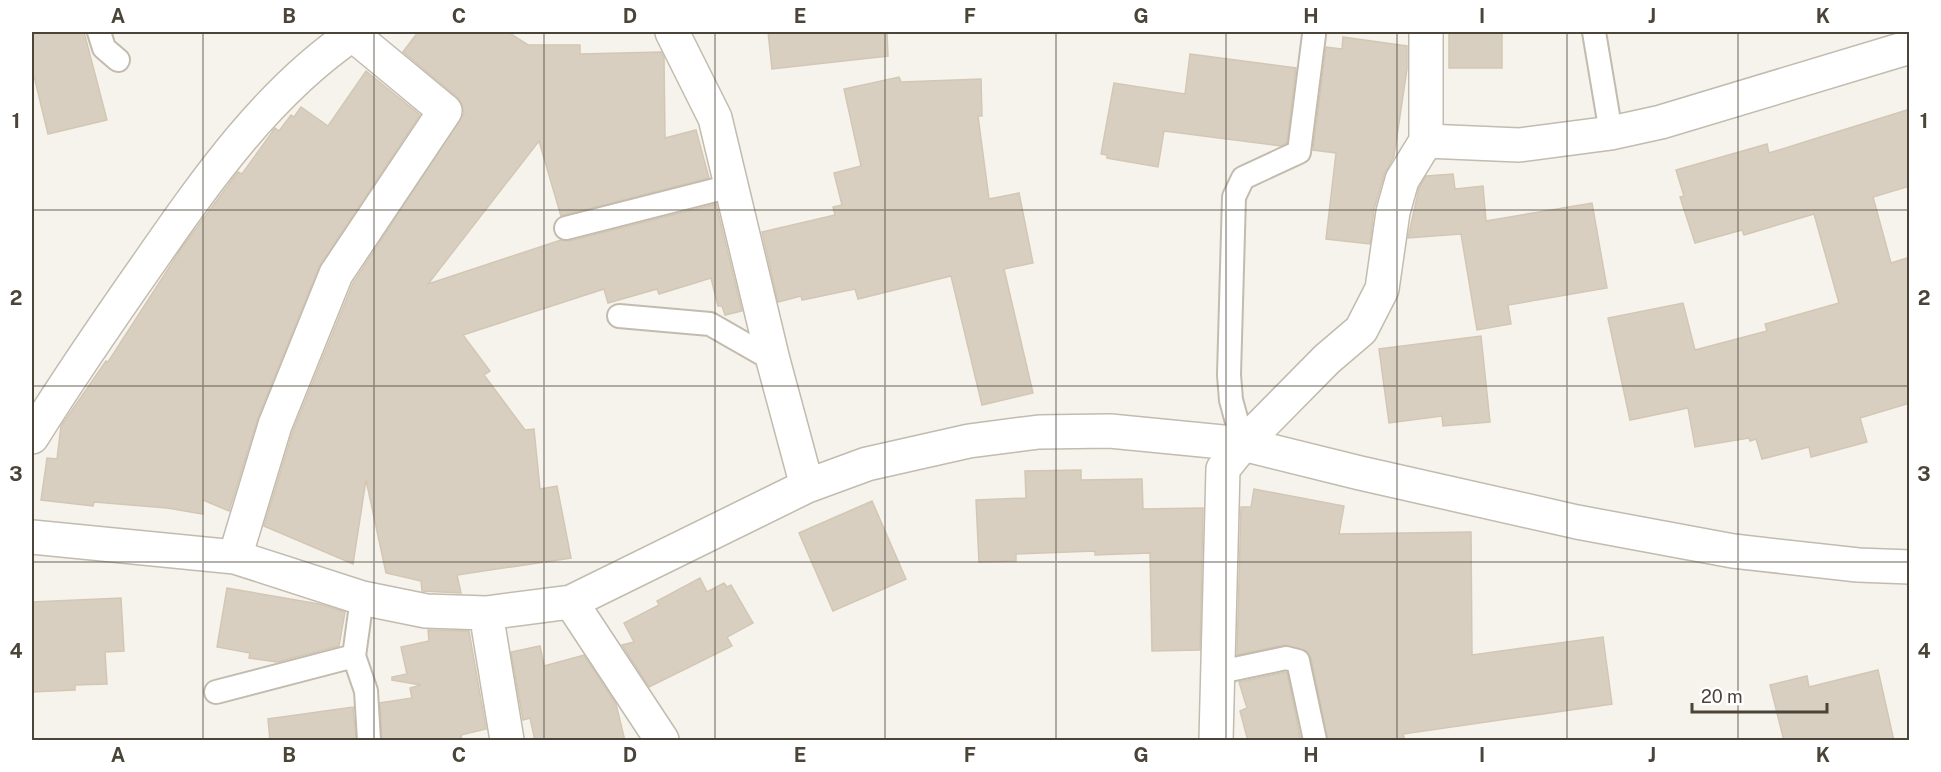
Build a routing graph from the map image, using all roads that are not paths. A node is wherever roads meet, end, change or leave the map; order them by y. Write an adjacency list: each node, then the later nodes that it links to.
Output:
1 (99, 32): 8 (lane)
2 (672, 32): 11 (street)
3 (1426, 32): 10 (street)
4 (1594, 32): 9 (lane)
5 (354, 33): 15 (street); 19 (street)
6 (1314, 35): 16 (lane)
7 (1910, 47): 9 (street)
8 (118, 60)
9 (1611, 133): 10 (street)
10 (1426, 141): 16 (street)
11 (731, 186): 12 (lane); 14 (street)
12 (566, 228)
13 (619, 316): 14 (lane)
14 (773, 360): 17 (street)
15 (32, 437)
16 (1243, 444): 17 (street); 20 (street); 25 (street)
17 (807, 486): 22 (street)
18 (32, 537): 19 (street)
19 (235, 557): 21 (street)
20 (1910, 567)
21 (362, 598): 23 (street); 24 (lane)
22 (571, 602): 23 (street); 29 (street)
23 (486, 613): 28 (street)
24 (354, 656): 26 (lane); 27 (lane)
25 (1220, 672): 30 (street); 31 (lane)
26 (216, 692)
27 (369, 741)
28 (507, 741)
29 (662, 741)
30 (1216, 741)
31 (1315, 741)

